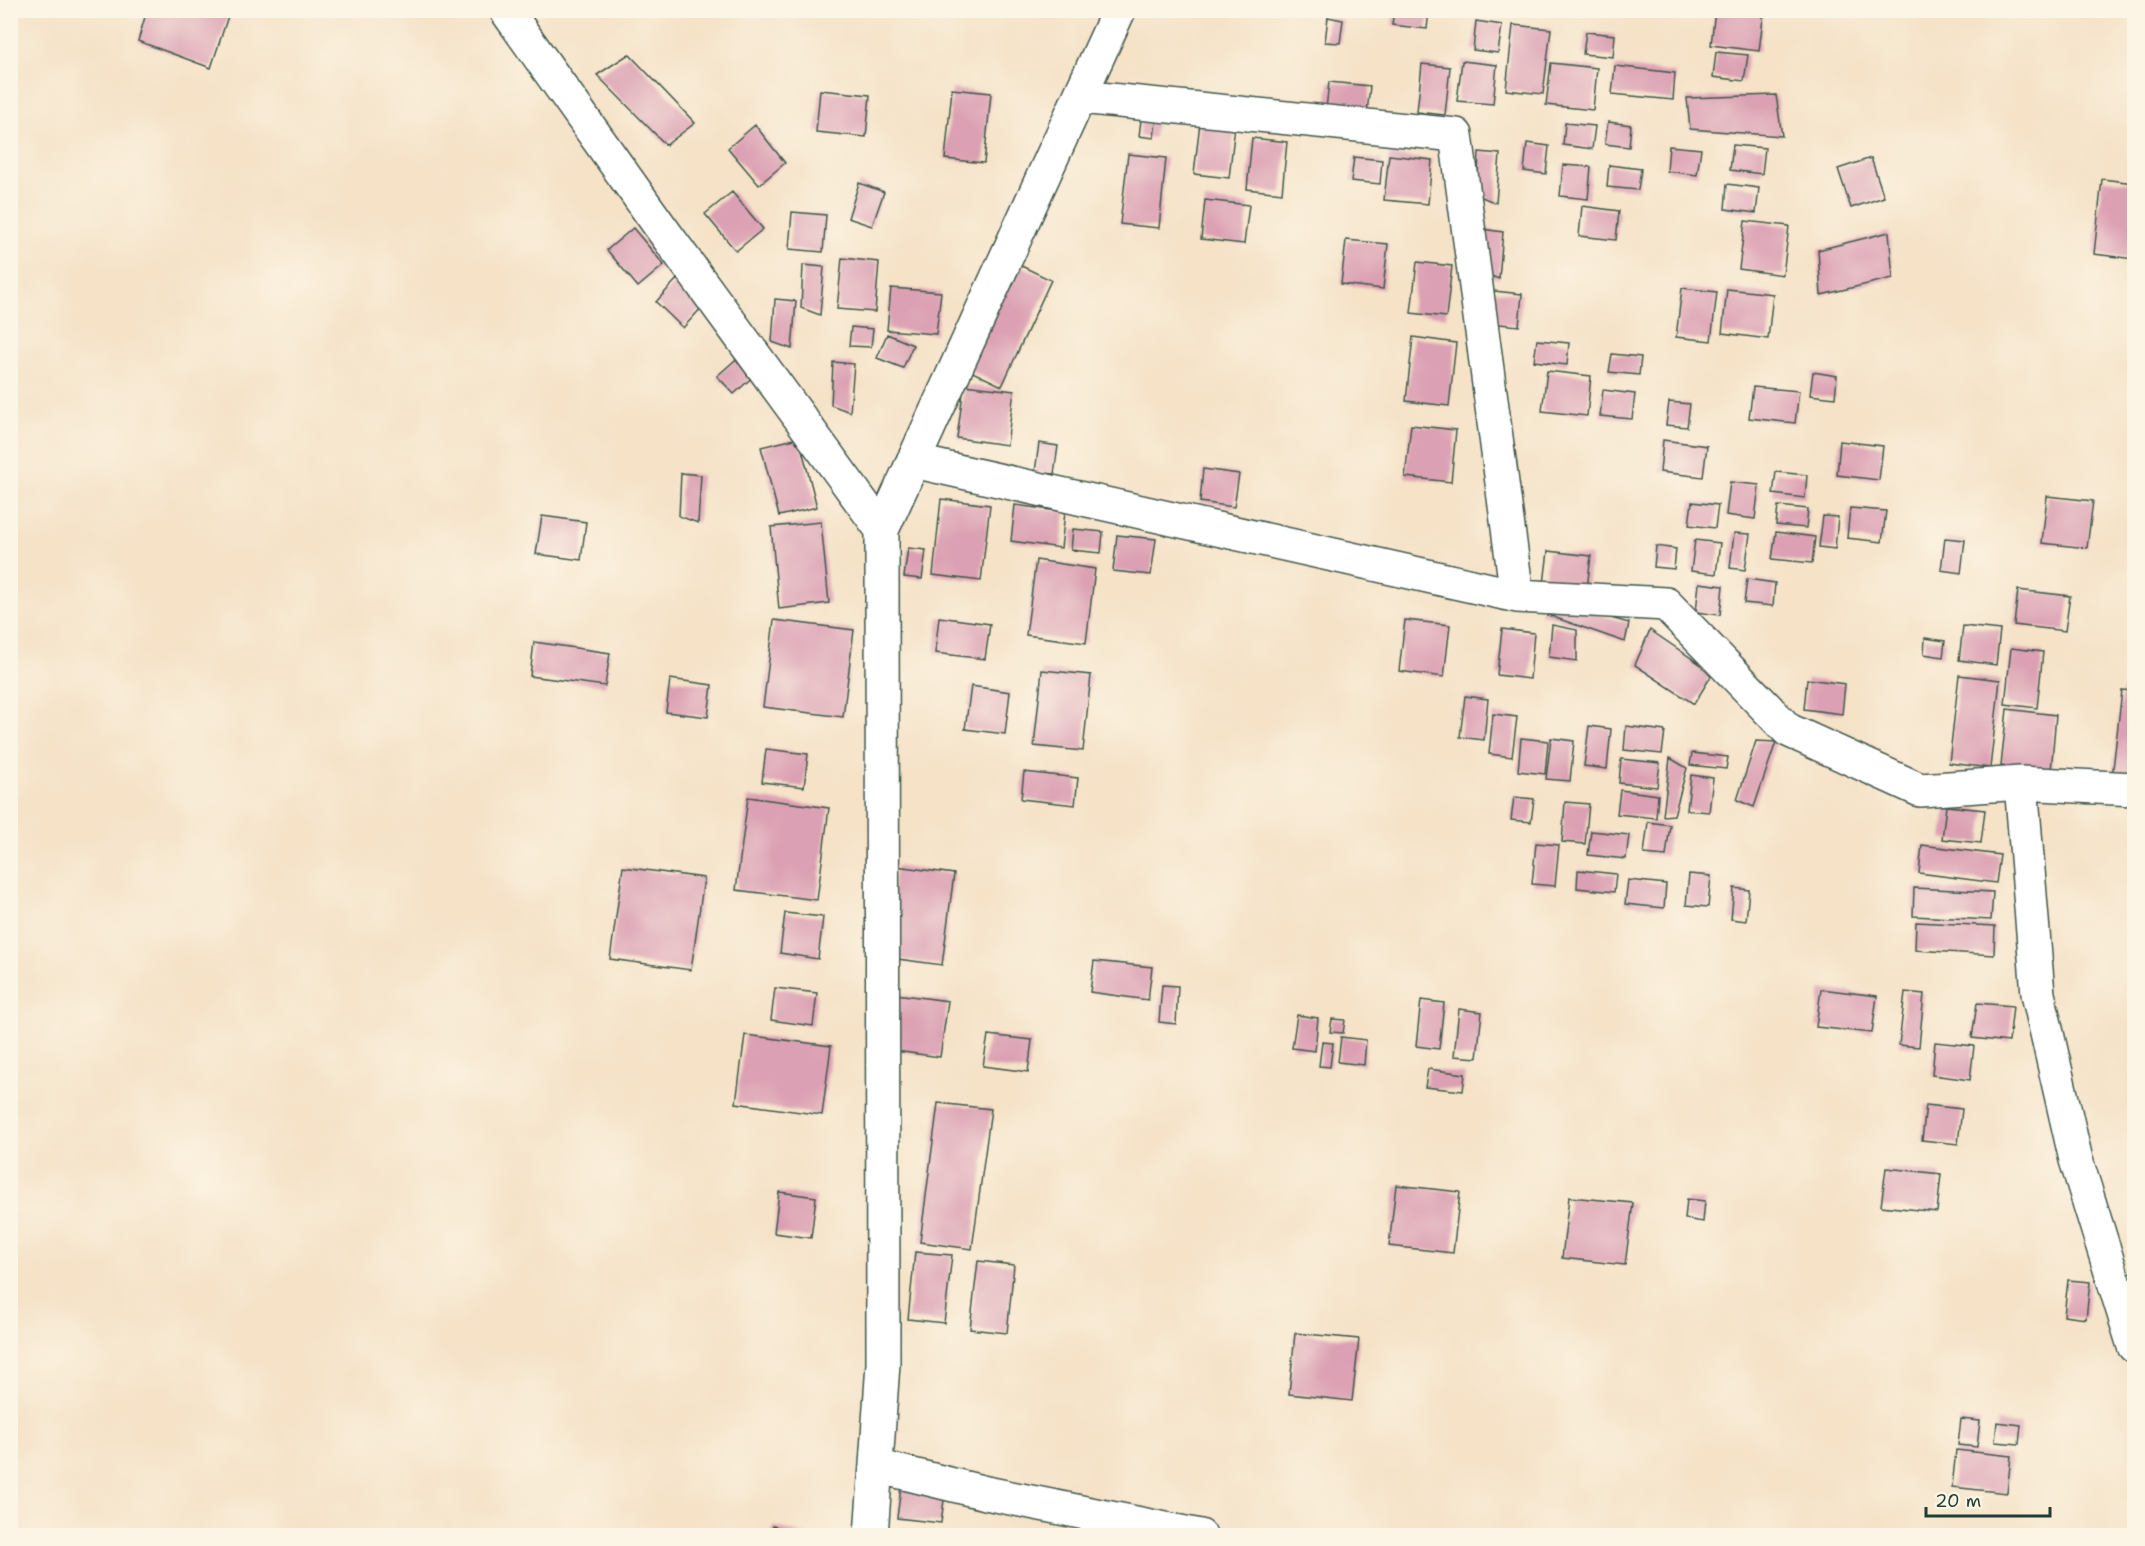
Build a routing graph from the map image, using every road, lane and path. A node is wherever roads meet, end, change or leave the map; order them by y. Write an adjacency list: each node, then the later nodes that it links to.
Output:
1 (506, 10): 5 (street)
2 (1119, 10): 3 (street)
3 (1080, 97): 4 (street); 6 (street)
4 (913, 461): 5 (street); 6 (street)
5 (882, 530): 10 (street)
6 (1517, 596): 7 (street)
7 (2021, 783): 8 (street); 9 (street)
8 (2134, 789)
9 (2134, 1346)
10 (876, 1466): 11 (street); 12 (street)
11 (871, 1536)
12 (1200, 1536)

